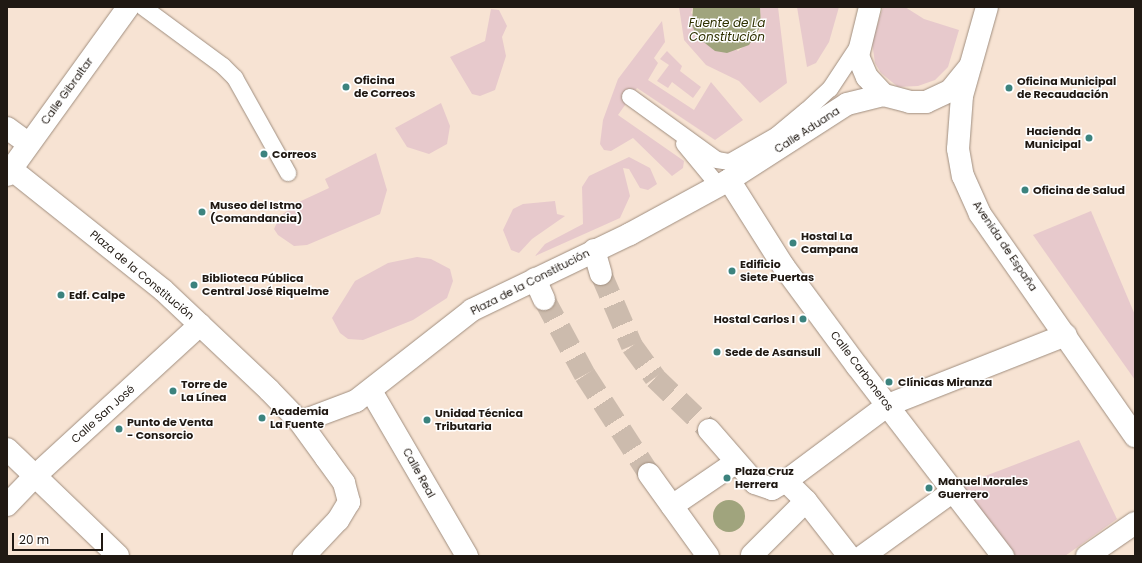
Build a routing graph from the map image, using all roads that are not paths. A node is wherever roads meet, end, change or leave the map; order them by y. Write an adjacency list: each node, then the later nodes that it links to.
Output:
1 (128, 7): 9 (street, Calle Gibraltar)
2 (143, 7): 12 (lane)
3 (870, 7): 5 (street)
4 (987, 7): 6 (street, Avenida de España)
5 (859, 45): 7 (street); 10 (lane, Calle Aduana)
6 (970, 66): 7 (street); 19 (street, Avenida de España)
7 (884, 94): 13 (street, Calle Aduana)
8 (7, 128): 9 (street)
9 (29, 144): 11 (street, Calle Gibraltar)
10 (717, 160): 13 (lane); 13 (lane)
11 (9, 172): 18 (street, Plaza de la Constitución)
12 (288, 173)
13 (724, 183): 14 (street, Plaza de la Constitución); 21 (street, Calle Carboneros)
14 (594, 250): 15 (street); 16 (street, Plaza de la Constitución)
15 (601, 274)
16 (535, 279): 17 (street); 20 (street, Plaza de la Constitución)
17 (544, 299)
18 (200, 325): 22 (street, Plaza de la Constitución); 29 (street, Calle San José)
19 (1066, 335): 21 (street); 24 (street, Avenida de España)
20 (371, 391): 22 (street, Plaza de la Constitución); 37 (street, Calle Real)
21 (888, 405): 28 (street); 30 (street, Calle Carboneros)
22 (300, 422): 36 (street, Plaza de la Constitución)
23 (710, 430): 26 (street)
24 (1135, 436)
25 (7, 449): 29 (street)
26 (735, 463): 28 (street); 33 (street)
27 (649, 474): 33 (street)
28 (795, 475): 31 (street)
29 (35, 476): 32 (street, Calle San José); 35 (street)
30 (953, 491): 41 (street); 42 (street, Calle Carboneros)
31 (806, 501): 39 (street); 40 (street)
32 (7, 505)
33 (672, 506): 38 (street)
34 (1135, 523): 43 (street)
35 (118, 556)
36 (304, 556)
37 (466, 556)
38 (708, 556)
39 (752, 556)
40 (849, 556)
41 (863, 556)
42 (1003, 556)
43 (1087, 556)

